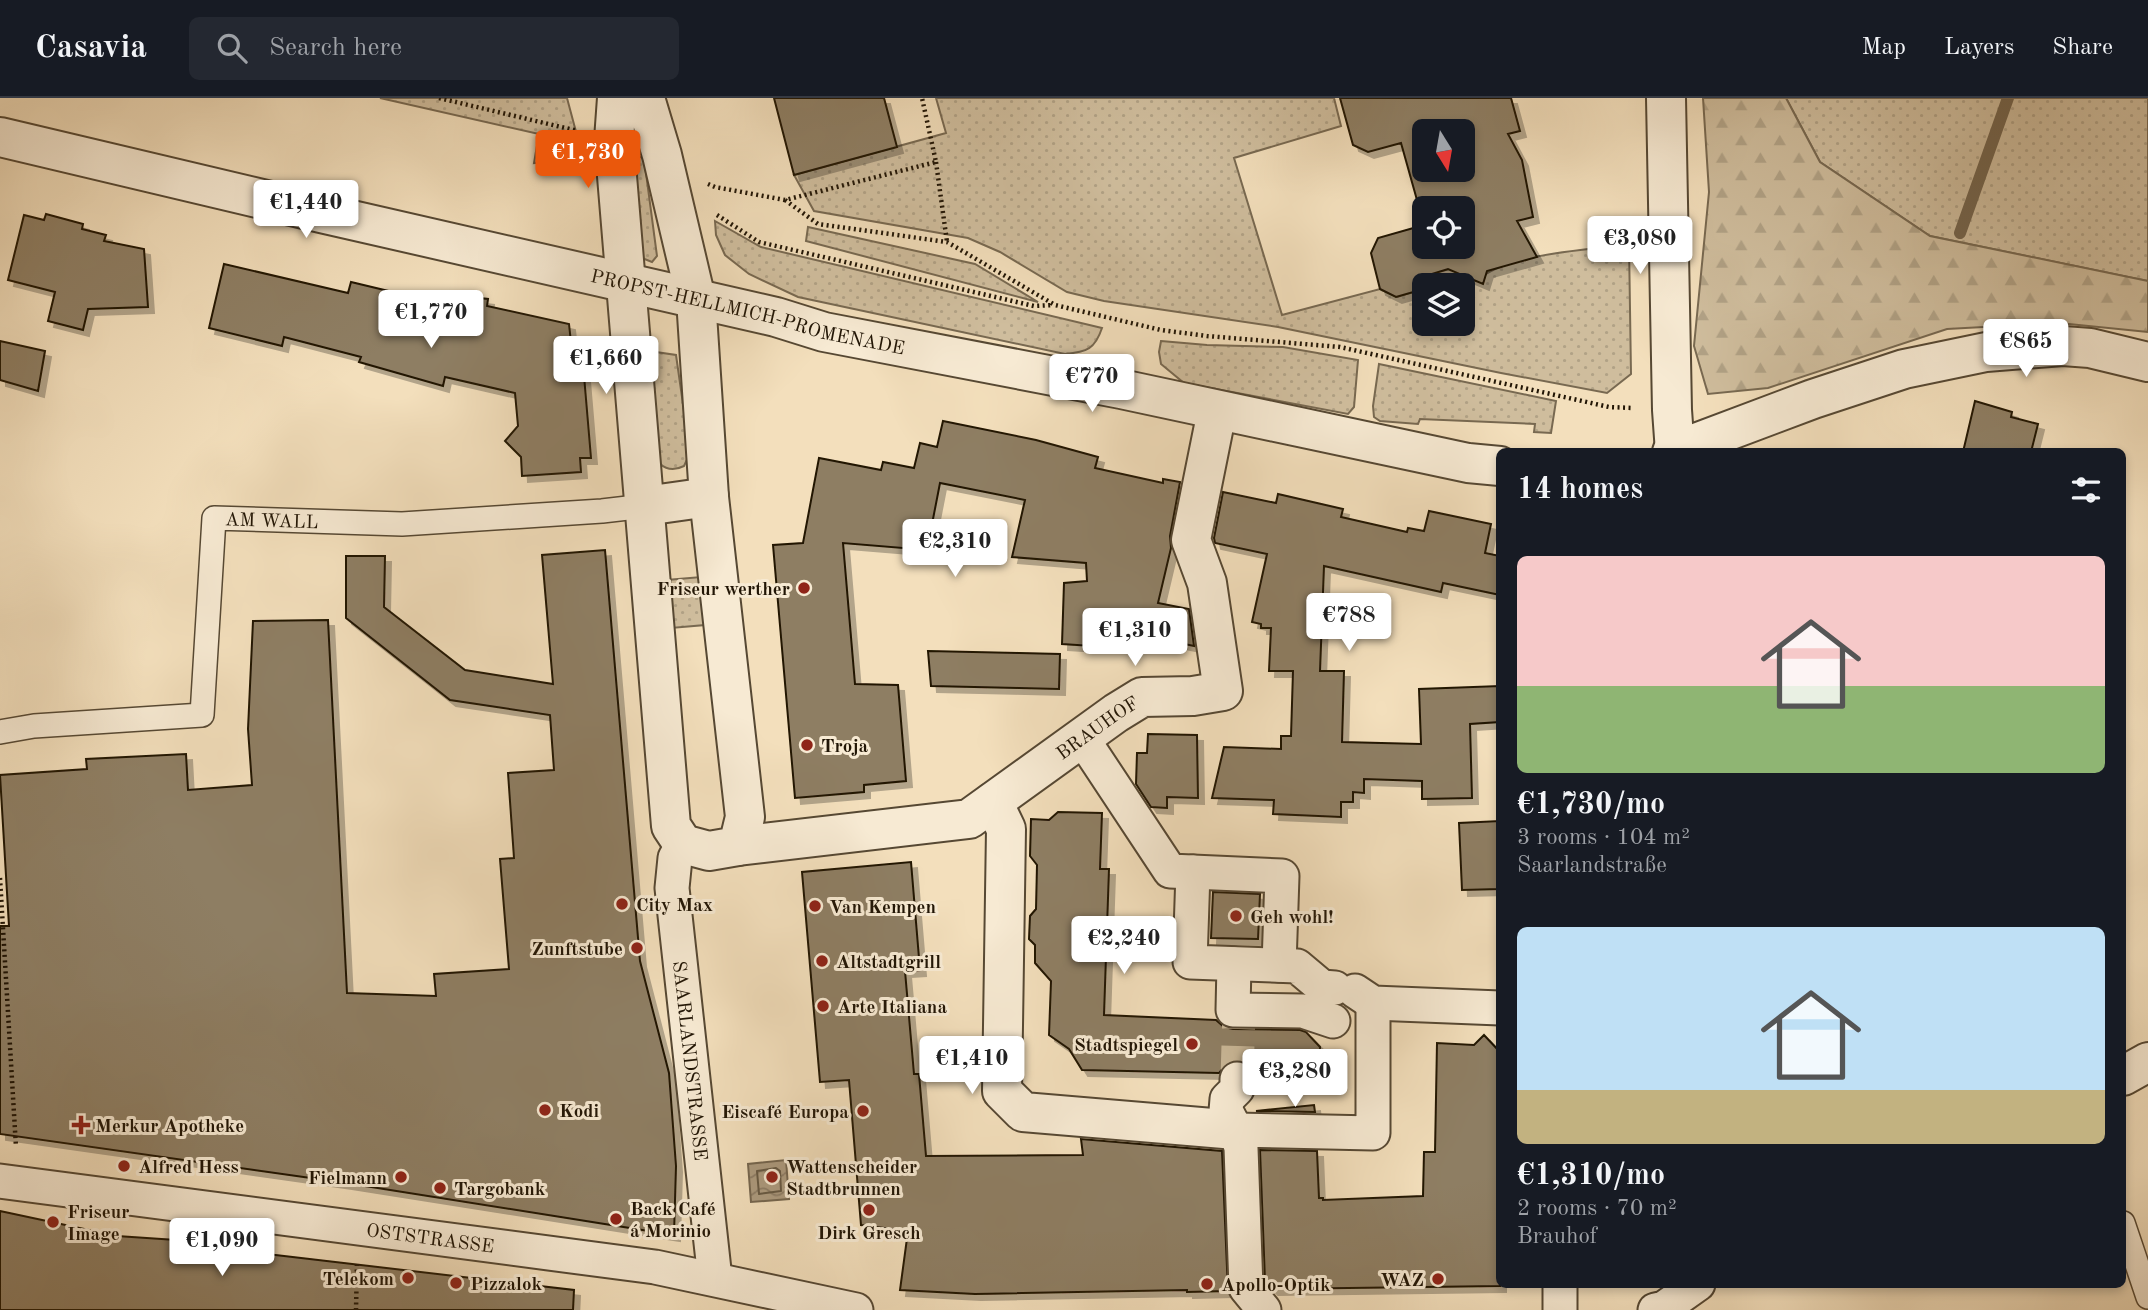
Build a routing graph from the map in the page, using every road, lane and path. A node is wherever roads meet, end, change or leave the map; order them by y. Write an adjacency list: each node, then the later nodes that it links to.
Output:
1 (439, 98): 7 (path)
2 (618, 98): 7 (street)
3 (645, 98): 12 (street)
4 (922, 98): 8 (path)
5 (1666, 98): 15 (street)
6 (0, 137): 11 (street, PROPST-HELLMICH-PROMENADE)
7 (614, 140): 11 (street)
8 (936, 162): 10 (path); 10 (path)
9 (715, 214): 13 (path)
10 (947, 242): 13 (path)
11 (626, 282): 12 (street, PROPST-HELLMICH-PROMENADE); 21 (street)
12 (696, 299): 16 (street, PROPST-HELLMICH-PROMENADE); 20 (street)
13 (1055, 305): 15 (path)
14 (2148, 362): 18 (street)
15 (1672, 410): 17 (street)
16 (1217, 411): 19 (street, PROPST-HELLMICH-PROMENADE); 23 (street, BRAUHOF)
17 (1674, 448)
18 (1682, 448)
19 (1496, 466)
20 (709, 497): 21 (street); 26 (street)
21 (645, 506): 22 (lane, AM WALL); 25 (street)
22 (0, 732)
23 (1082, 738): 24 (street, BRAUHOF); 27 (street)
24 (992, 802): 26 (street, BRAUHOF); 36 (street)
25 (683, 844): 26 (street); 40 (street, SAARLANDSTRASSE)
26 (738, 846)
27 (1193, 872): 29 (street); 30 (street)
28 (0, 878): 37 (path)
29 (1234, 964): 30 (street); 31 (street)
30 (1279, 965): 31 (street)
31 (1352, 1007): 32 (street); 36 (street)
32 (1496, 1008)
33 (2148, 1062): 34 (street)
34 (2126, 1074)
35 (1237, 1079): 36 (street)
36 (1236, 1130): 46 (street)
37 (3, 1181): 38 (street, OSTSTRASSE)
38 (358, 1228): 40 (street, OSTSTRASSE); 45 (path)
39 (2126, 1232): 43 (lane)
40 (715, 1279): 44 (street, OSTSTRASSE)
41 (1560, 1288): 47 (street)
42 (1692, 1288): 48 (street)
43 (2148, 1297)
44 (843, 1309)
45 (356, 1310)
46 (1264, 1310)
47 (1560, 1310)
48 (1655, 1310)

